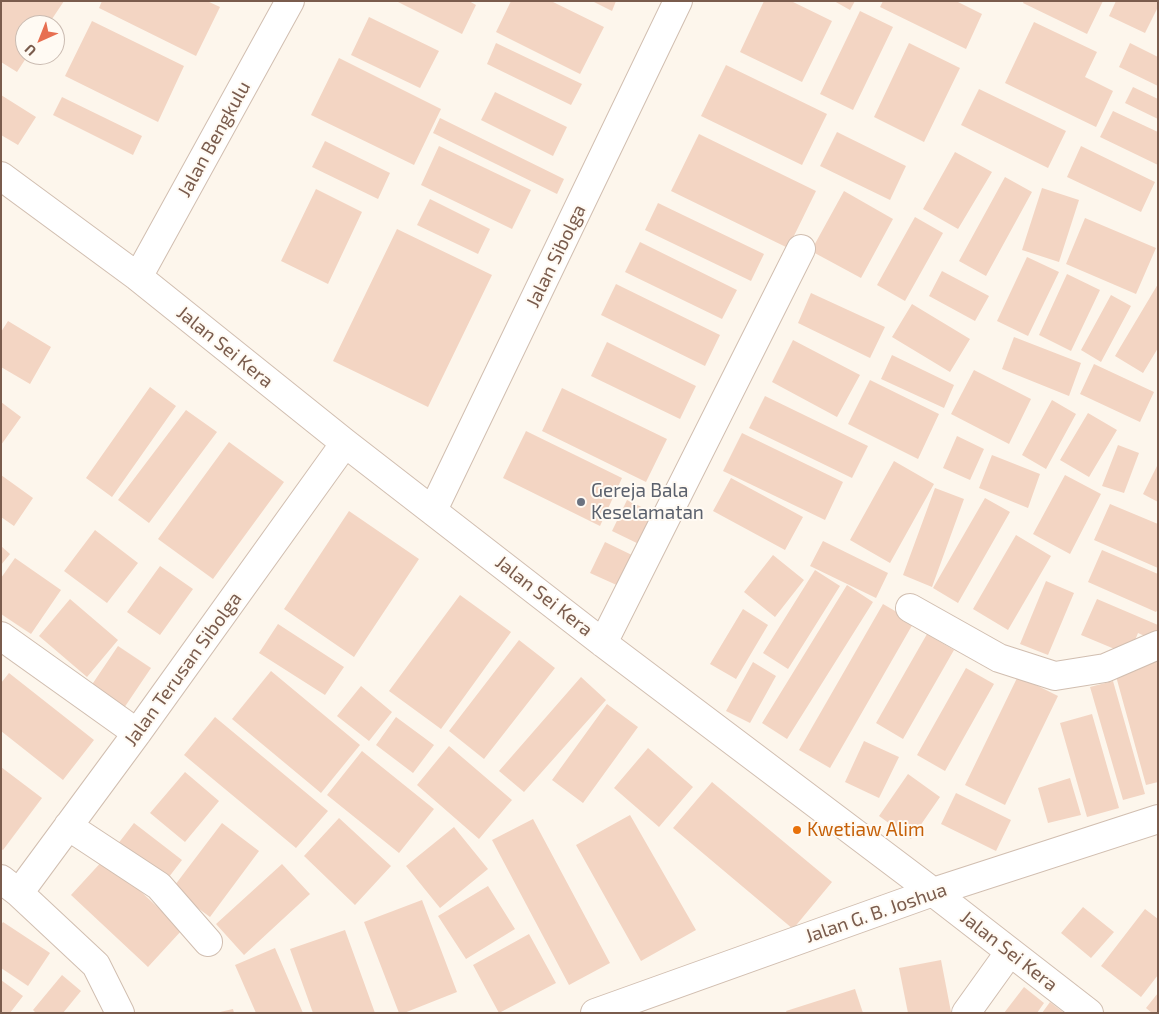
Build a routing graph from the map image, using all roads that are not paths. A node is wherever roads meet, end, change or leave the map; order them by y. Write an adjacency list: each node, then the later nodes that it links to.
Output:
1 (290, 1): 5 (street, Jalan Bengkulu)
2 (678, 1): 7 (street, Jalan Sibolga)
3 (1, 176): 5 (street, Jalan Sei Kera)
4 (800, 248): 10 (street)
5 (138, 277): 6 (street, Jalan Sei Kera)
6 (345, 443): 7 (street, Jalan Sei Kera); 12 (street, Jalan Terusan Sibolga)
7 (433, 510): 10 (street, Jalan Sei Kera)
8 (910, 608): 11 (street)
9 (1, 636): 12 (street)
10 (604, 643): 16 (street, Jalan Sei Kera)
11 (1158, 645)
12 (137, 733): 14 (street, Jalan Terusan Sibolga)
13 (1158, 819): 16 (street, Jalan G. B. Joshua)
14 (68, 826): 15 (street, Jalan Terusan Sibolga); 17 (street)
15 (10, 886): 19 (street)
16 (933, 892): 18 (street, Jalan Sei Kera); 20 (street, Jalan G. B. Joshua)
17 (208, 942)
18 (1009, 953): 21 (street); 22 (street, Jalan Sei Kera)
19 (120, 1013)
20 (595, 1013)
21 (966, 1013)
22 (1089, 1013)

